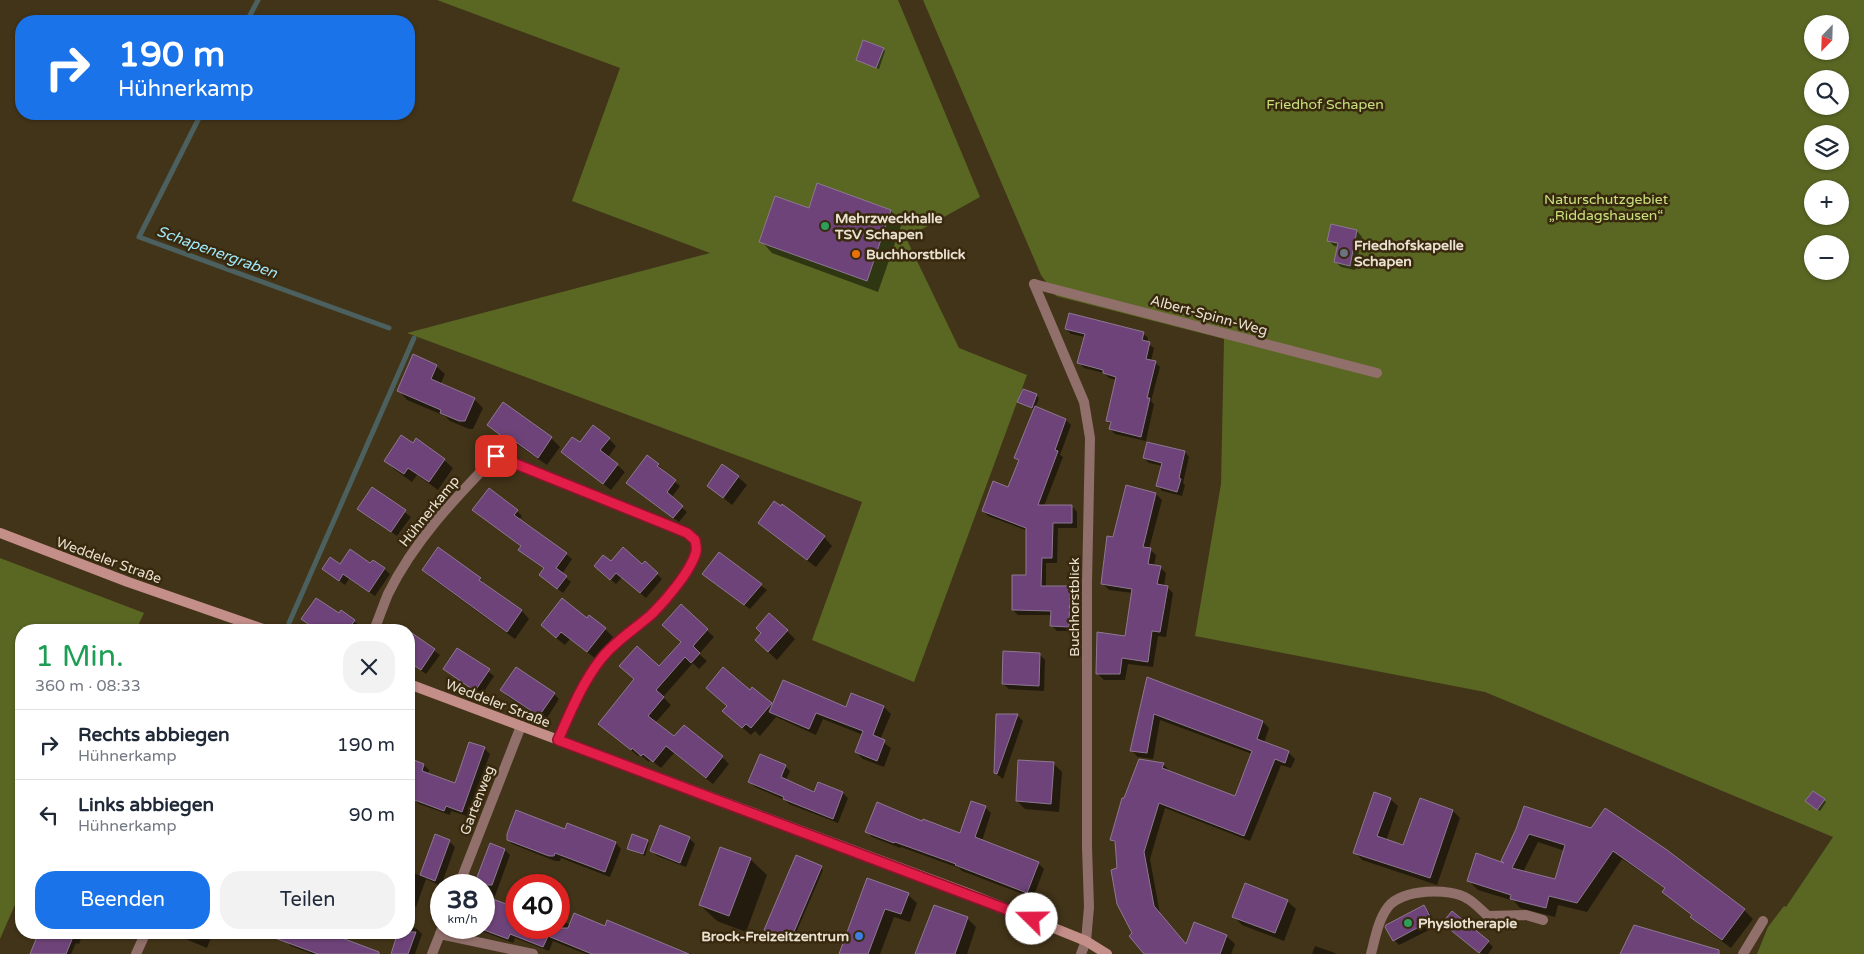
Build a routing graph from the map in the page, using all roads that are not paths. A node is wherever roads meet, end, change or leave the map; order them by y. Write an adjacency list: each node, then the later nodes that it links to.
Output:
1 (1034, 284): 2 (street, Albert-Spinn-Weg); 15 (street, Buchhorstblick)
2 (1377, 373)
3 (0, 533): 4 (street, Weddeler Straße)
4 (249, 624)
5 (376, 624): 8 (street, Hühnerkamp)
6 (415, 686): 7 (street, Weddeler Straße)
7 (521, 726): 8 (street, Weddeler Straße); 9 (street, Gartenweg)
8 (558, 740): 15 (street, Weddeler Straße)
9 (463, 874)
10 (1543, 920): 21 (street)
11 (1763, 921): 22 (street)
12 (143, 939): 16 (street)
13 (438, 939): 17 (street)
14 (473, 939): 18 (street)
15 (1086, 941): 19 (street, Buchhorstblick); 20 (street, Weddeler Straße)
16 (136, 954)
17 (432, 954)
18 (533, 954)
19 (1081, 954)
20 (1107, 954)
21 (1371, 954)
22 (1743, 954)

